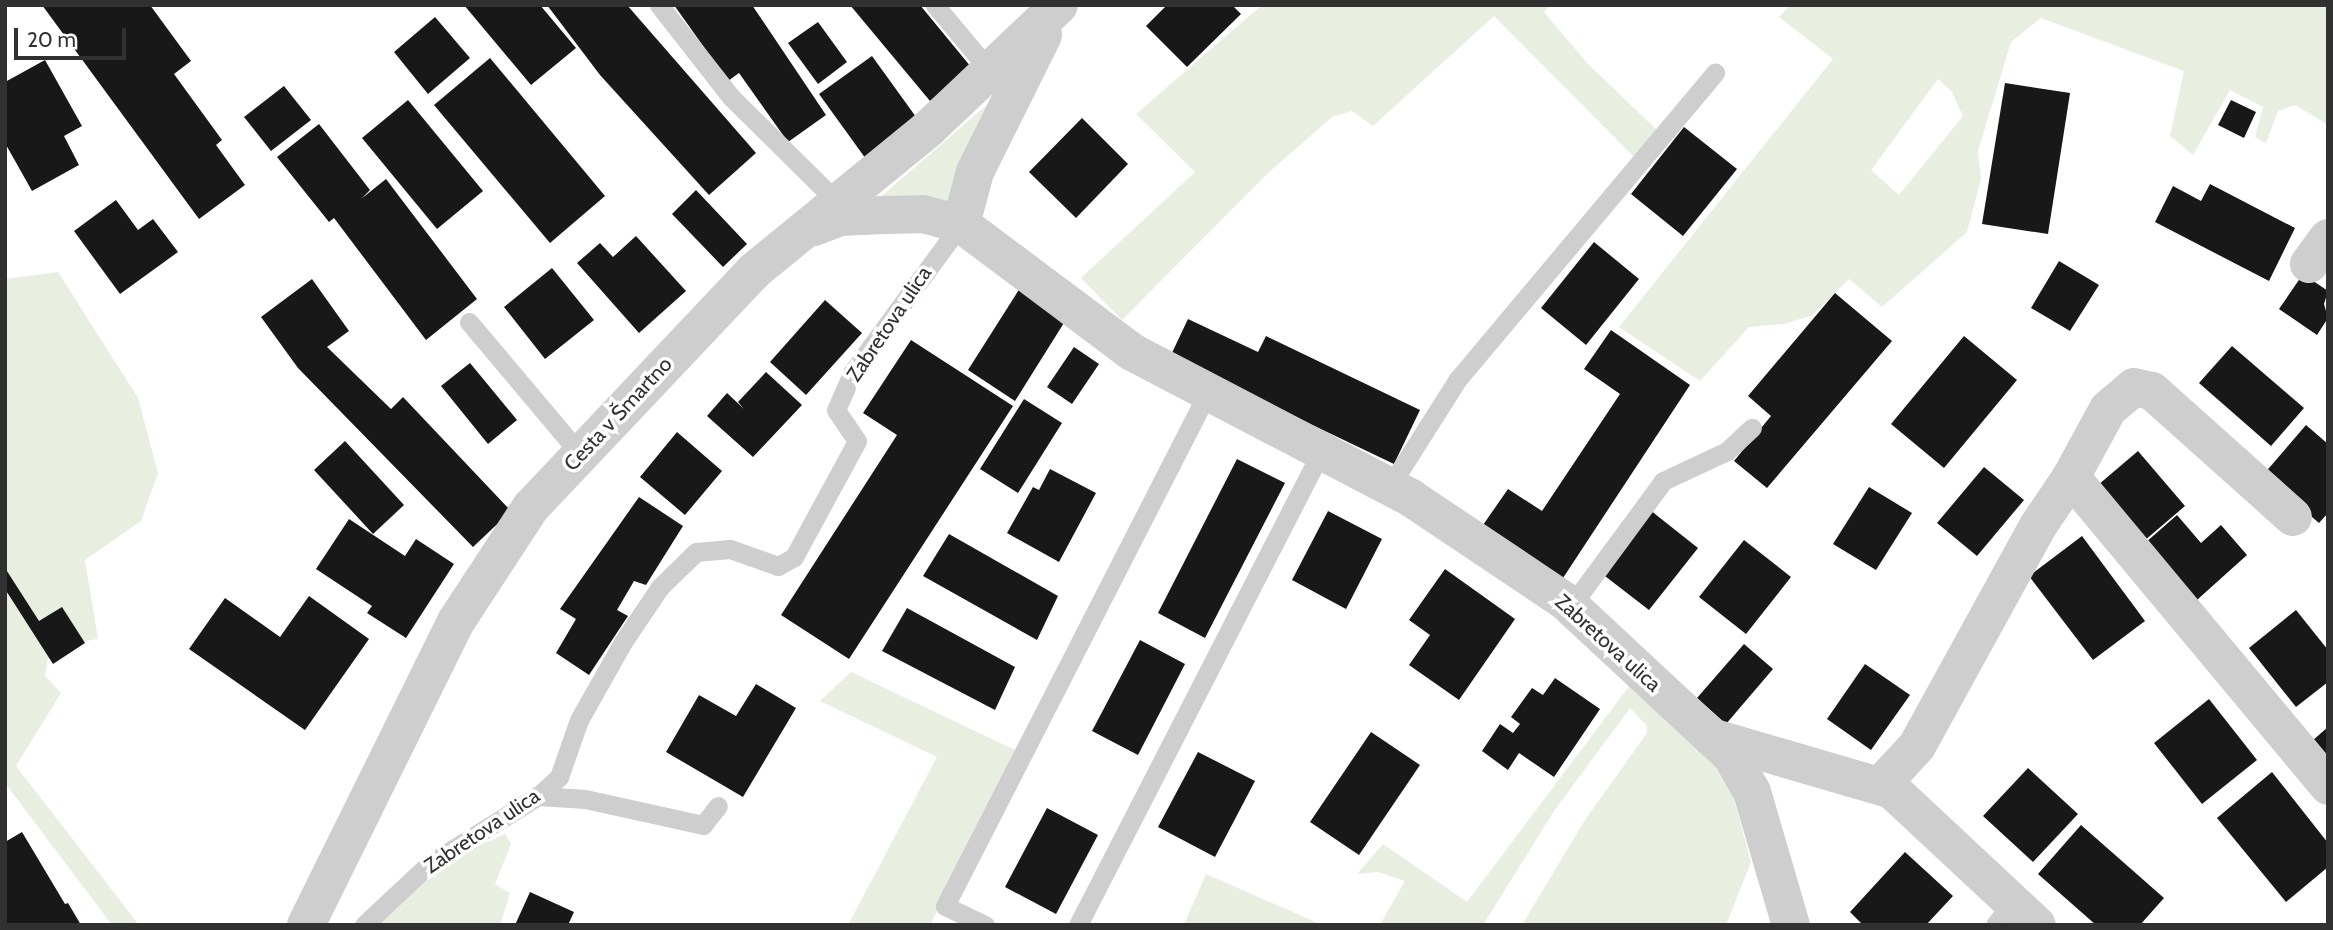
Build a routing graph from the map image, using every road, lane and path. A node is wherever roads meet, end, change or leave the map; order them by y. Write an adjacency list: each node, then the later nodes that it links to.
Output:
1 (659, 5): 6 (lane)
2 (935, 5): 4 (lane)
3 (1045, 11): 4 (street, Cesta v Šmartno); 7 (street)
4 (990, 71): 6 (street, Cesta v Šmartno)
5 (1715, 74): 15 (lane)
6 (837, 202): 8 (street, Cesta v Šmartno)
7 (961, 223): 8 (street); 10 (street, Zabretova ulica); 21 (lane, Zabretova ulica)
8 (799, 233): 13 (street, Cesta v Šmartno)
9 (468, 322): 13 (lane)
10 (1207, 394): 12 (street, Zabretova ulica); 26 (lane)
11 (1752, 428): 17 (lane)
12 (1322, 450): 15 (street, Zabretova ulica); 27 (lane)
13 (580, 454): 24 (street, Cesta v Šmartno)
14 (2071, 477): 16 (street); 19 (street); 20 (street)
15 (1390, 486): 17 (street, Zabretova ulica)
16 (2293, 517)
17 (1571, 606): 18 (street, Zabretova ulica)
18 (1711, 737): 19 (street); 28 (street, Zabretova ulica)
19 (1880, 786): 23 (street)
20 (2328, 786)
21 (538, 796): 22 (lane); 25 (lane, Zabretova ulica)
22 (719, 806)
23 (2015, 917)
24 (306, 925)
25 (364, 925)
26 (985, 925)
27 (1078, 925)
28 (1791, 925)

